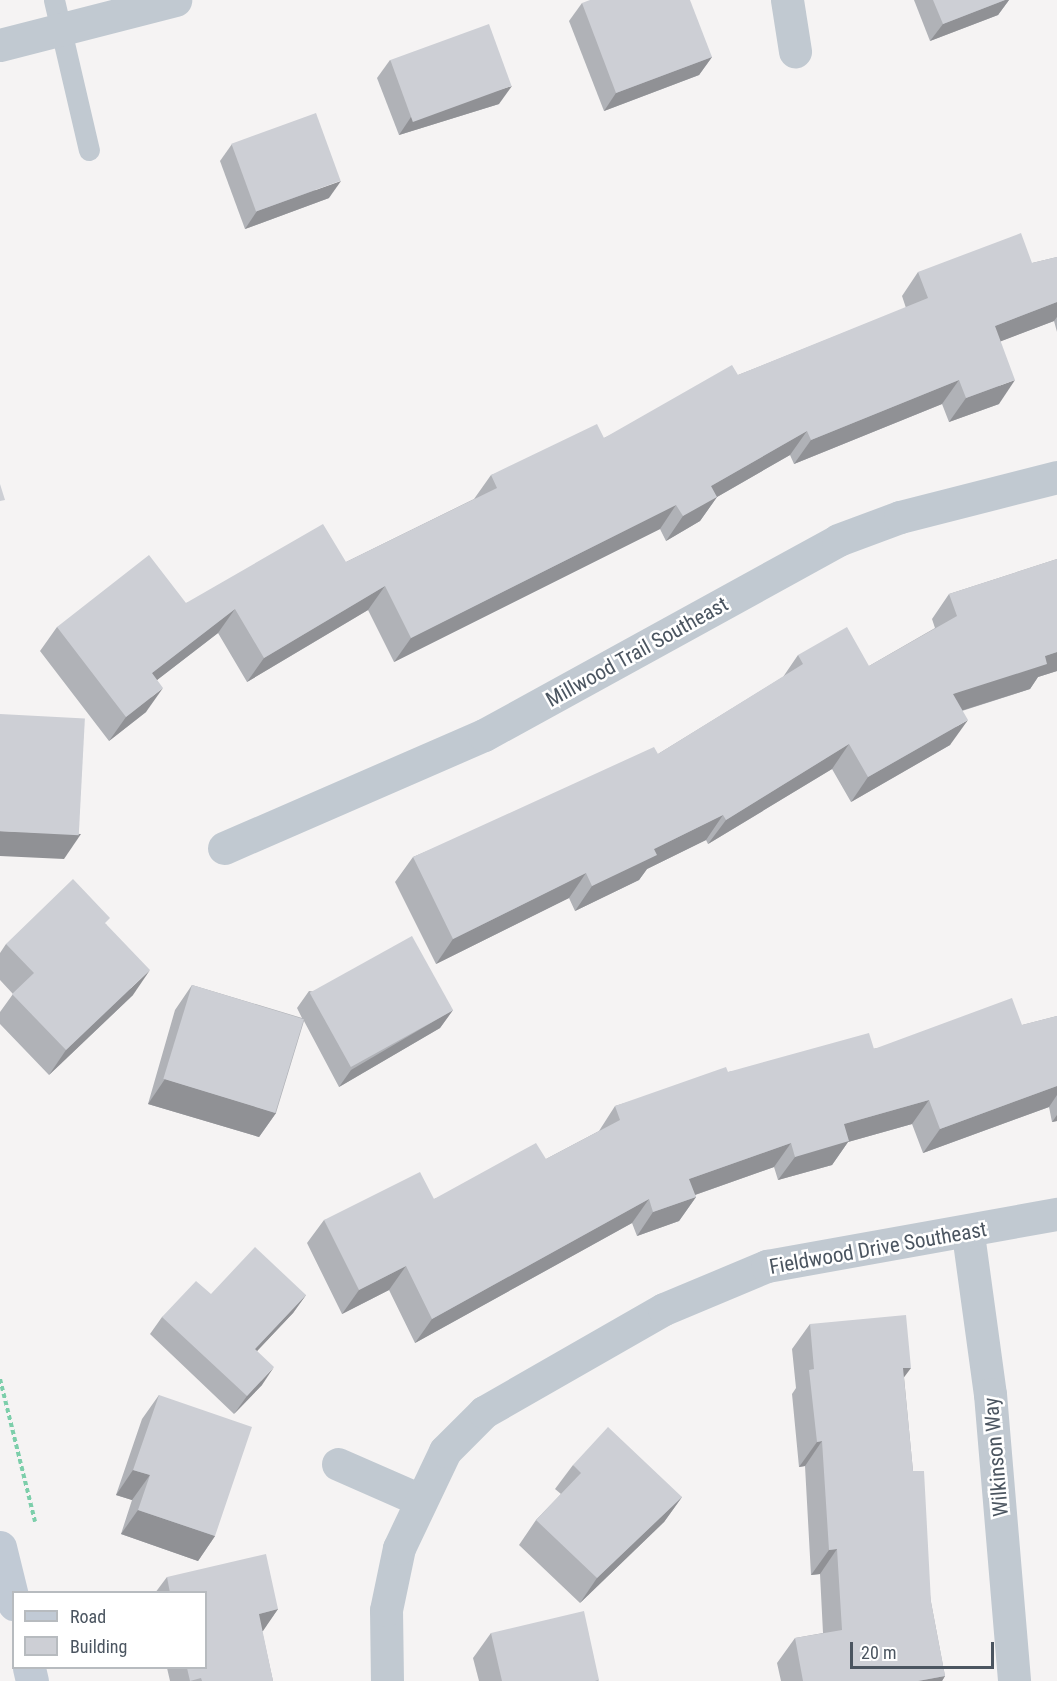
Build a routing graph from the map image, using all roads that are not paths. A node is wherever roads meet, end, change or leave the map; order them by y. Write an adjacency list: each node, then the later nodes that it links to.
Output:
1 (175, 0): 3 (street)
2 (787, 0): 5 (street)
3 (57, 15): 4 (street); 6 (lane)
4 (0, 45)
5 (795, 51)
6 (89, 150)
7 (1057, 477): 8 (street, Millwood Trail Southeast)
8 (224, 848)
9 (1057, 1214): 10 (street, Fieldwood Drive Southeast)
10 (968, 1234): 12 (street, Fieldwood Drive Southeast); 16 (street, Wilkinson Way)
11 (338, 1464): 12 (street)
12 (420, 1500): 15 (street)
13 (0, 1547): 14 (main road)
14 (12, 1596)
15 (387, 1681)
16 (1014, 1681)

